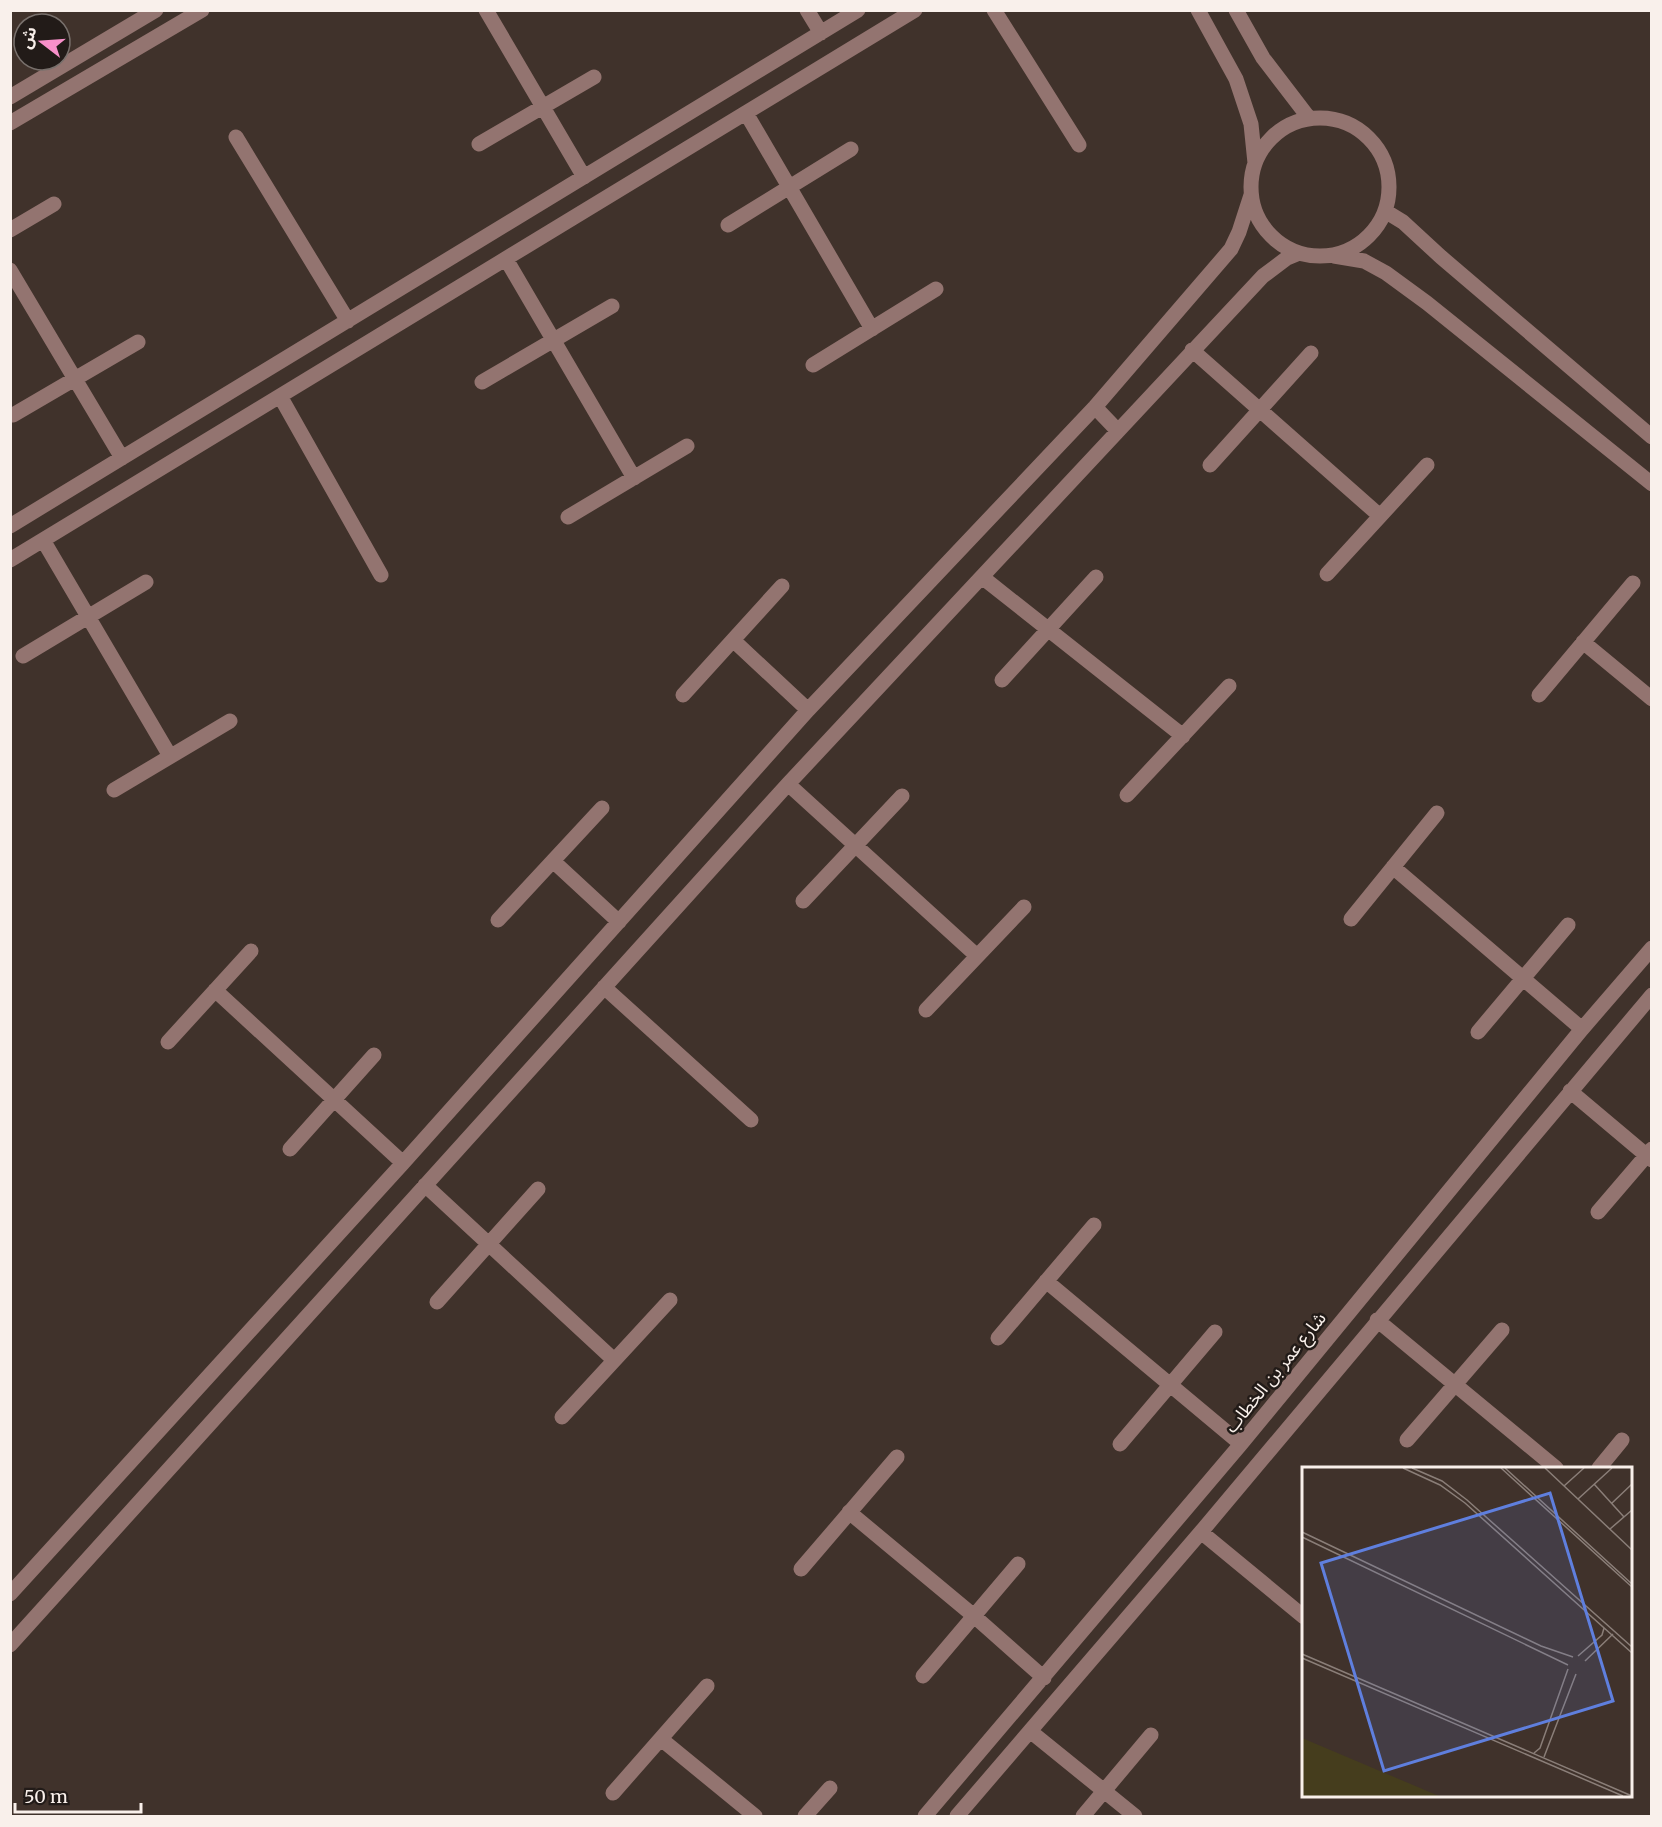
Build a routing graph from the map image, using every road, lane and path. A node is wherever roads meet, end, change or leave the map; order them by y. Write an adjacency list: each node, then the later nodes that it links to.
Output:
1 (156, 10): 12 (street)
2 (201, 10): 16 (street)
3 (486, 10): 13 (street)
4 (807, 10): 10 (street)
5 (858, 10): 10 (street)
6 (915, 10): 14 (street)
7 (994, 10): 19 (street)
8 (1198, 10): 21 (street)
9 (1236, 10): 15 (street)
10 (820, 33): 22 (street)
11 (594, 77): 13 (street)
12 (10, 97)
13 (543, 107): 18 (street); 22 (street)
14 (746, 114): 23 (street); 31 (street)
15 (1310, 118): 21 (street); 26 (street)
16 (10, 123)
17 (236, 137): 35 (street)
18 (479, 144)
19 (1079, 145)
20 (851, 149): 23 (street)
21 (1255, 163): 24 (street)
22 (584, 177): 35 (street)
23 (789, 187): 27 (street); 36 (street)
24 (1251, 195): 29 (street); 45 (street)
25 (54, 204): 28 (street)
26 (1385, 211): 30 (street); 49 (street)
27 (728, 225)
28 (10, 230)
29 (1299, 253): 30 (street); 39 (street)
30 (1331, 256): 55 (street)
31 (506, 259): 37 (street); 44 (street)
32 (10, 270): 42 (street)
33 (936, 289): 36 (street)
34 (612, 306): 37 (street)
35 (348, 321): 51 (street)
36 (872, 328): 41 (street)
37 (553, 340): 43 (street); 54 (street)
38 (138, 342): 42 (street)
39 (1192, 350): 46 (street); 48 (street)
40 (1311, 353): 46 (street)
41 (813, 365)
42 (75, 379): 47 (street); 51 (street)
43 (482, 382)
44 (280, 396): 59 (street); 61 (street)
45 (1095, 407): 48 (street); 78 (street)
46 (1259, 410): 52 (street); 56 (street)
47 (13, 415)
48 (1117, 430): 63 (street)
49 (1652, 437)
50 (687, 446): 54 (street)
51 (122, 458): 58 (street)
52 (1210, 465)
53 (1427, 465): 56 (street)
54 (634, 478): 57 (street)
55 (1652, 484)
56 (1380, 516): 62 (street)
57 (568, 517)
58 (10, 526)
59 (43, 540): 60 (street); 68 (street)
60 (10, 560)
61 (381, 574)
62 (1327, 574)
63 (982, 577): 69 (street); 82 (street)
64 (1096, 577): 69 (street)
65 (146, 582): 68 (street)
66 (1633, 583): 71 (street)
67 (782, 586): 70 (street)
68 (88, 617): 72 (street); 81 (street)
69 (1048, 629): 73 (street); 80 (street)
70 (733, 640): 75 (street); 78 (street)
71 (1583, 642): 76 (street); 77 (street)
72 (22, 656)
73 (1002, 680)
74 (1229, 686): 80 (street)
75 (683, 695)
76 (1539, 695)
77 (1652, 699)
78 (808, 710): 95 (street)
79 (230, 721): 81 (street)
80 (1183, 736): 84 (street)
81 (170, 756): 83 (street)
82 (788, 784): 88 (street); 101 (street)
83 (114, 790)
84 (1127, 795)
85 (902, 796): 88 (street)
86 (602, 808): 89 (street)
87 (1437, 813): 90 (street)
88 (855, 845): 91 (street); 99 (street)
89 (553, 861): 94 (street); 95 (street)
90 (1393, 867): 93 (street); 100 (street)
91 (802, 901)
92 (1024, 907): 99 (street)
93 (1351, 919)
94 (498, 920)
95 (619, 922): 114 (street)
96 (1568, 925): 100 (street)
97 (1652, 948): 105 (street, شارع عمر بن الخطاب)
98 (251, 951): 102 (street)
99 (977, 956): 104 (street)
100 (1524, 978): 105 (street); 106 (street)
101 (604, 987): 111 (street); 115 (street)
102 (215, 990): 107 (street); 110 (street)
103 (1652, 995): 109 (street)
104 (926, 1010)
105 (1582, 1029): 134 (street, شارع عمر بن الخطاب)
106 (1478, 1032)
107 (168, 1042)
108 (374, 1055): 110 (street)
109 (1570, 1091): 113 (street); 123 (street)
110 (334, 1099): 112 (street); 114 (street)
111 (751, 1119)
112 (290, 1149)
113 (1650, 1155): 117 (street)
114 (403, 1163): 142 (street)
115 (425, 1185): 119 (street); 145 (street)
116 (538, 1189): 119 (street)
117 (1598, 1212)
118 (1094, 1226): 120 (street)
119 (489, 1244): 122 (street); 127 (street)
120 (1046, 1281): 126 (street); 129 (street)
121 (670, 1300): 127 (street)
122 (437, 1302)
123 (1377, 1320): 128 (street); 139 (street)
124 (1502, 1330): 128 (street)
125 (1215, 1332): 129 (street)
126 (998, 1338)
127 (614, 1360): 130 (street)
128 (1455, 1384): 131 (street); 136 (street)
129 (1171, 1385): 133 (street); 134 (street)
130 (562, 1417)
131 (1407, 1440)
132 (1622, 1440): 137 (street)
133 (1120, 1444)
134 (1241, 1444): 147 (street, شارع عمر بن الخطاب)
135 (897, 1457): 138 (street)
136 (1555, 1467)
137 (1600, 1467)
138 (849, 1512): 141 (street); 144 (street)
139 (1201, 1532): 143 (street); 149 (street)
140 (1018, 1564): 144 (street)
141 (801, 1569)
142 (10, 1594)
143 (1302, 1615)
144 (974, 1616): 146 (street); 147 (street)
145 (10, 1645)
146 (923, 1676)
147 (1044, 1678): 157 (street, شارع عمر بن الخطاب)
148 (707, 1686): 151 (street)
149 (1030, 1731): 153 (street); 158 (street)
150 (1151, 1735): 153 (street)
151 (660, 1739): 154 (street); 155 (street)
152 (830, 1788): 156 (street)
153 (1104, 1791): 159 (street); 160 (street)
154 (613, 1793)
155 (755, 1816)
156 (805, 1816)
157 (925, 1816)
158 (957, 1816)
159 (1083, 1816)
160 (1135, 1816)

